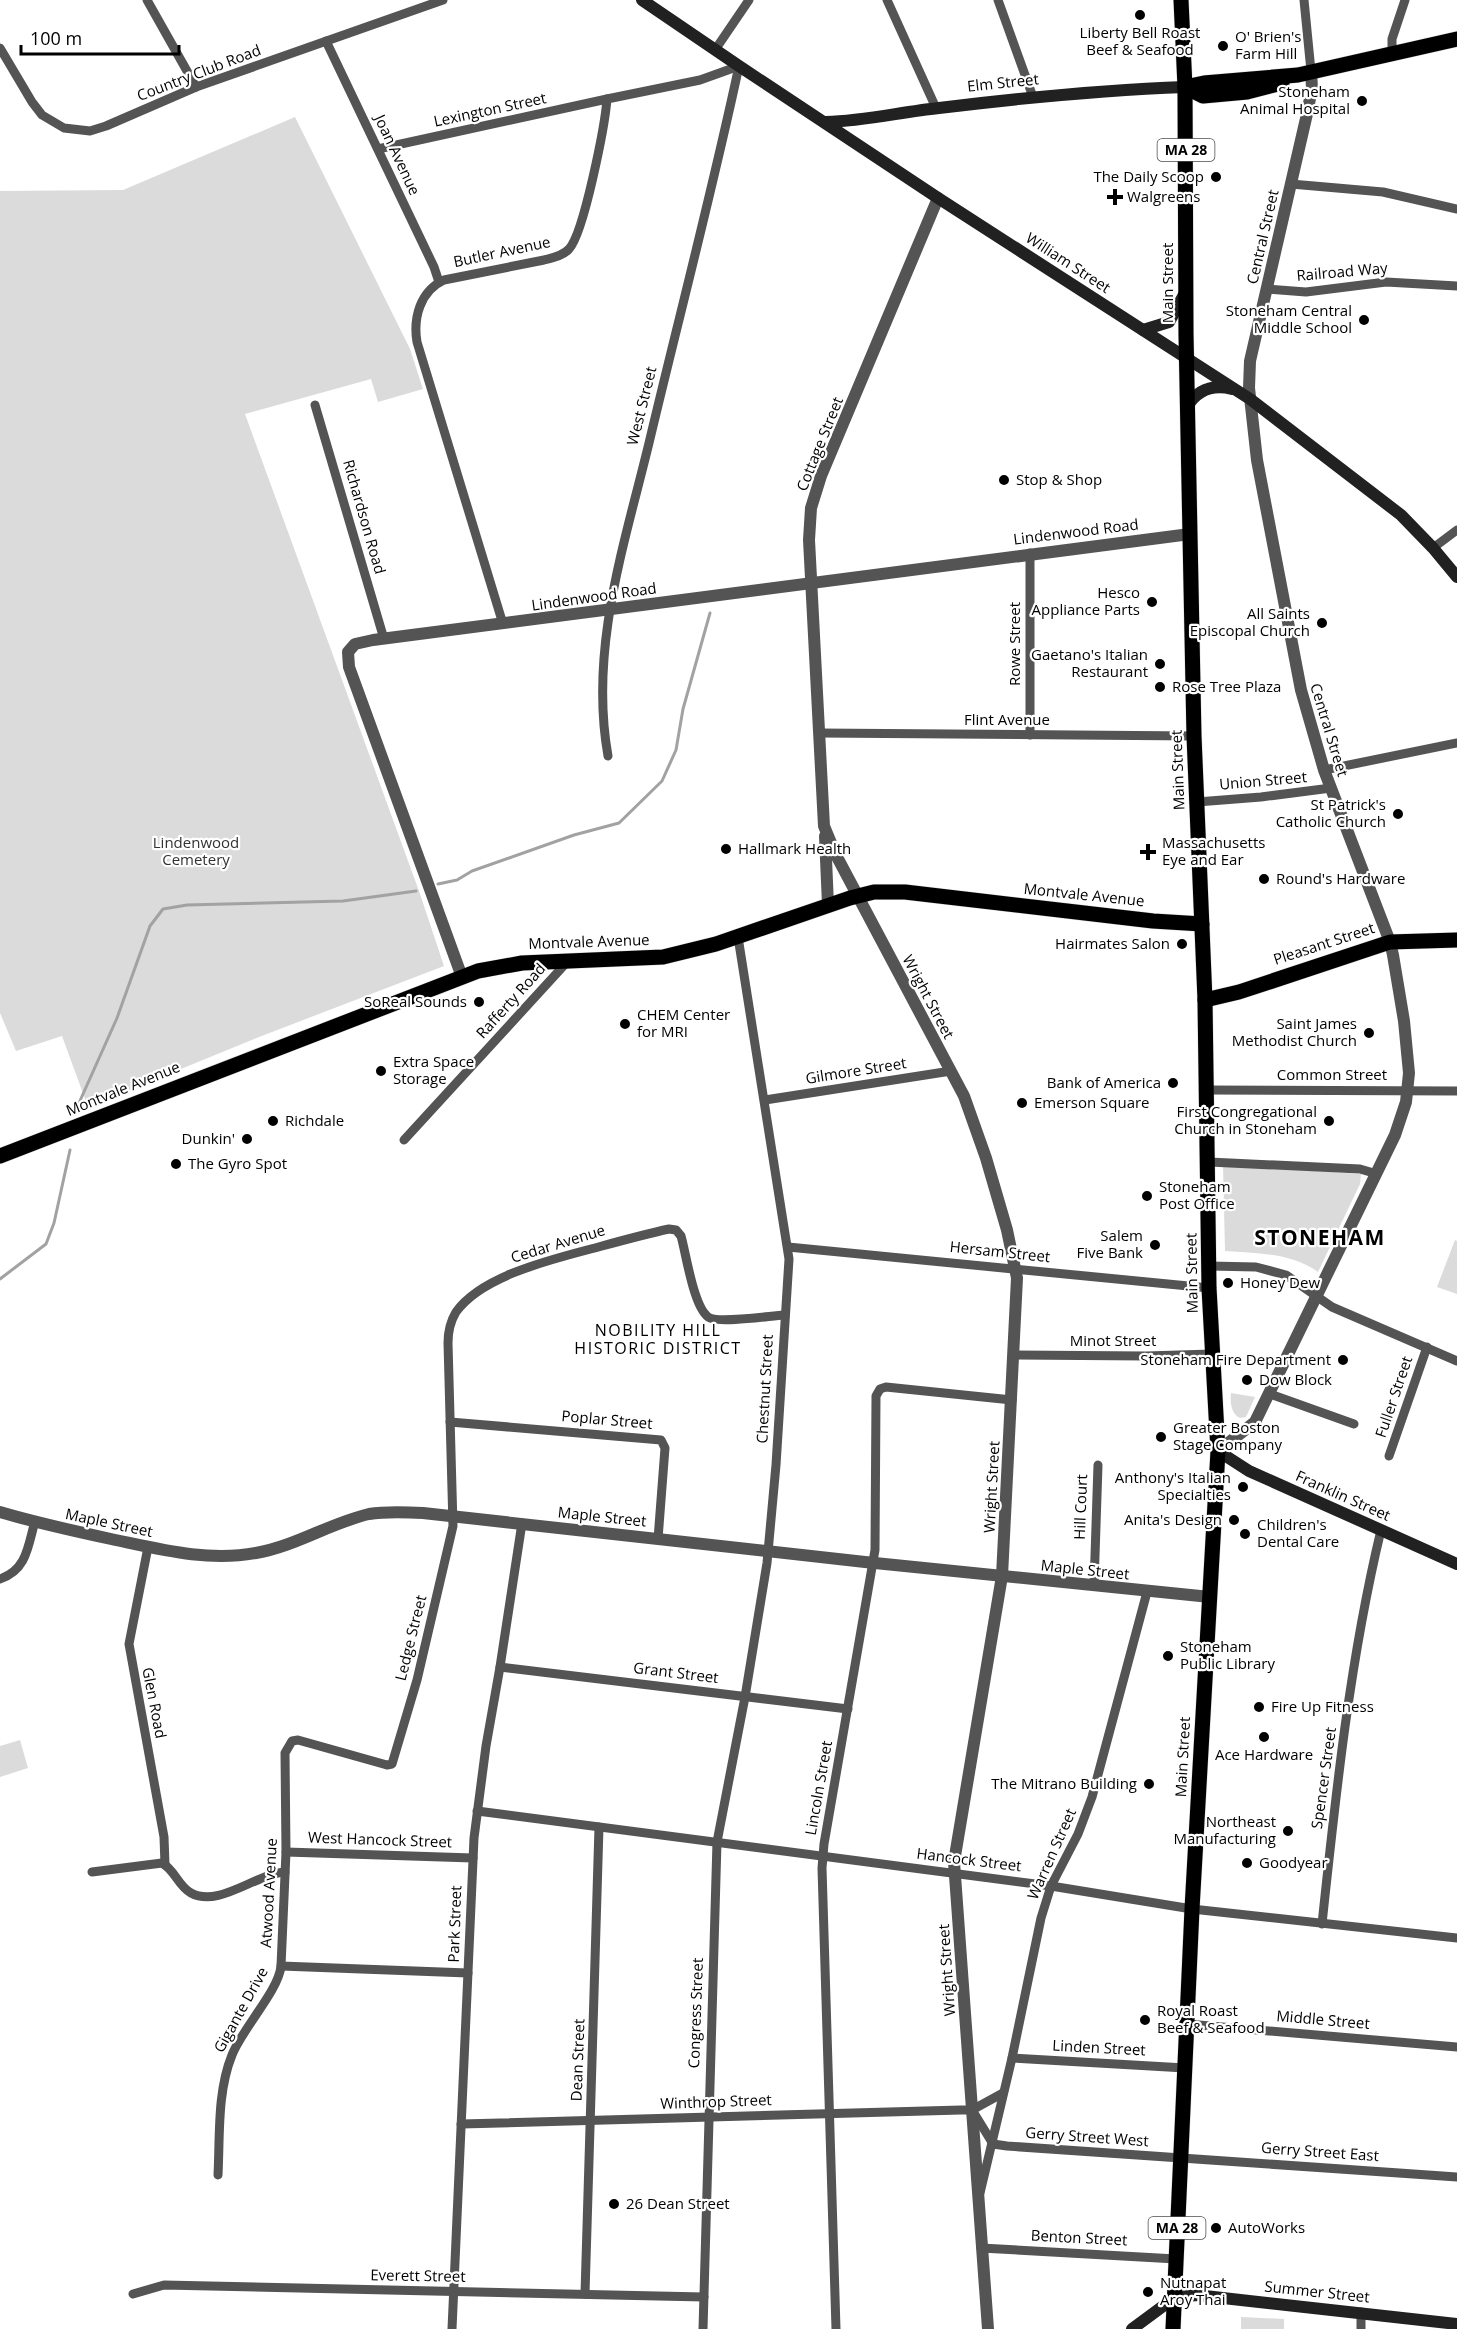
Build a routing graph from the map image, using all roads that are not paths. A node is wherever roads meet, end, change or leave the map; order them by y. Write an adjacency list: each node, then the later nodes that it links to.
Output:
1 (443, 0): 10 (street, Country Club Road)
2 (642, 0): 14 (main road, William Street)
3 (749, 0): 14 (street)
4 (887, 0): 22 (street)
5 (998, 0): 20 (street)
6 (1181, 0): 19 (main road, Main Street / MA 28)
7 (1305, 0): 17 (street, Central Street)
8 (1405, 0): 15 (street)
9 (151, 1): 18 (street)
10 (418, 4): 12 (street, Country Club Road)
11 (1457, 39): 15 (main road, Elm Street)
12 (326, 41): 18 (street, Country Club Road); 24 (street, Joan Avenue)
13 (0, 48): 18 (street, Country Club Road)
14 (715, 50): 16 (main road, William Street)
15 (1392, 54): 17 (main road, Elm Street)
16 (739, 66): 21 (street); 23 (main road, William Street); 44 (street, West Street)
17 (1305, 73): 19 (main road, Elm Street); 25 (street, Central Street)
18 (196, 87)
19 (1185, 87): 20 (main road, Elm Street); 31 (main road, Main Street / MA 28)
20 (1033, 98): 22 (main road, Elm Street)
21 (607, 99): 24 (street, Lexington Street); 28 (street, Butler Avenue)
22 (936, 108): 23 (main road, Elm Street)
23 (826, 122): 26 (main road, William Street)
24 (378, 149): 28 (street, Joan Avenue)
25 (1291, 184): 27 (street); 30 (street, Central Street)
26 (938, 198): 32 (main road, William Street); 43 (street, Cottage Street)
27 (1457, 208)
28 (439, 282): 45 (street, Butler Avenue)
29 (1457, 286): 30 (street, Railroad Way)
30 (1266, 289): 35 (street, Central Street)
31 (1186, 292): 32 (main road); 33 (main road, Main Street / MA 28)
32 (1143, 330): 33 (main road, William Street)
33 (1186, 358): 34 (main road, William Street); 37 (main road, Main Street / MA 28)
34 (1236, 390): 35 (main road, William Street); 37 (main road)
35 (1250, 399): 40 (main road, William Street); 52 (street, Central Street)
36 (315, 405): 46 (street, Richardson Road)
37 (1187, 407): 39 (main road, Main Street / MA 28)
38 (1457, 530): 40 (street)
39 (1190, 534): 41 (street, Lindenwood Road); 49 (main road, Main Street / MA 28)
40 (1433, 548): 42 (main road, William Street)
41 (1030, 553): 43 (street, Lindenwood Road); 48 (street, Rowe Street)
42 (1457, 577)
43 (812, 582): 44 (street, Lindenwood Road); 47 (street, Cottage Street)
44 (609, 610): 45 (street, Lindenwood Road); 51 (street, West Street)
45 (503, 624): 46 (street, Lindenwood Road)
46 (384, 639): 63 (street, Lindenwood Road)
47 (819, 733): 48 (street, Flint Avenue); 55 (street, Cottage Street)
48 (1030, 735): 49 (street, Flint Avenue)
49 (1194, 736): 54 (main road, Main Street / MA 28)
50 (1457, 743): 52 (street)
51 (608, 756)
52 (1324, 770): 53 (street, Central Street)
53 (1331, 788): 54 (street, Union Street); 61 (street, Central Street)
54 (1197, 802): 58 (main road, Main Street / MA 28)
55 (824, 825): 56 (street, Cottage Street); 57 (street, Cottage Street)
56 (858, 895): 57 (main road, Montvale Avenue); 58 (main road, Montvale Avenue); 65 (street, Wright Street)
57 (828, 905): 59 (main road, Montvale Avenue)
58 (1202, 924): 64 (main road, Main Street / MA 28)
59 (738, 937): 62 (main road, Montvale Avenue); 69 (street, Chestnut Street)
60 (1457, 940): 61 (main road, Pleasant Street)
61 (1390, 942): 64 (main road, Pleasant Street); 67 (street, Central Street)
62 (568, 961): 63 (main road, Montvale Avenue); 70 (street, Rafferty Road)
63 (462, 977): 71 (main road, Montvale Avenue)
64 (1205, 999): 66 (main road, Main Street / MA 28)
65 (951, 1071): 69 (street, Gilmore Street); 76 (street, Wright Street)
66 (1208, 1090): 67 (street, Common Street); 72 (main road, Main Street / MA 28)
67 (1408, 1090): 68 (street, Common Street); 73 (street, Central Street)
68 (1457, 1091)
69 (765, 1100): 74 (street, Chestnut Street)
70 (404, 1140)
71 (0, 1156)
72 (1209, 1162): 73 (street); 75 (main road, Main Street / MA 28)
73 (1377, 1174): 78 (street, Central Street)
74 (788, 1247): 76 (street, Hersam Street); 79 (street, Chestnut Street)
75 (1209, 1266): 77 (main road, Main Street / MA 28); 78 (street)
76 (1016, 1269): 77 (street, Hersam Street); 82 (street, Wright Street)
77 (1209, 1288): 81 (main road, Main Street / MA 28)
78 (1318, 1296): 80 (street); 84 (street, Central Street)
79 (784, 1315): 86 (street, Cedar Avenue); 98 (street, Chestnut Street)
80 (1427, 1347): 83 (street); 89 (street, Fuller Street)
81 (1212, 1354): 82 (street, Minot Street); 88 (main road, Main Street / MA 28)
82 (1014, 1355): 85 (street, Wright Street)
83 (1457, 1361)
84 (1270, 1394): 87 (street); 88 (street, Central Street)
85 (1012, 1400): 99 (street, Lincoln Street); 101 (street, Wright Street)
86 (450, 1422): 92 (street, Cedar Avenue); 96 (street, Poplar Street)
87 (1354, 1424)
88 (1218, 1451): 95 (main road, Franklin Street); 105 (main road, Main Street / MA 28)
89 (1389, 1456)
90 (1098, 1465): 103 (street, Hill Court)
91 (0, 1512): 93 (street, Maple Street)
92 (454, 1516): 94 (street, Maple Street); 97 (street, Maple Street); 109 (street, Ledge Street)
93 (34, 1521): 97 (street, Maple Street); 102 (street)
94 (522, 1523): 96 (street, Maple Street); 106 (street, Park Street)
95 (1381, 1530): 100 (main road, Franklin Street); 122 (street, Spencer Street)
96 (658, 1539): 98 (street, Maple Street)
97 (148, 1547): 116 (street, Glen Road)
98 (768, 1551): 99 (street, Maple Street); 107 (street, Chestnut Street)
99 (873, 1563): 101 (street, Maple Street); 108 (street, Lincoln Street)
100 (1457, 1564)
101 (1002, 1576): 103 (street, Maple Street); 119 (street, Wright Street)
102 (0, 1579)
103 (1094, 1586): 104 (street, Maple Street)
104 (1147, 1592): 105 (street, Maple Street); 120 (street, Warren Street)
105 (1210, 1597): 121 (main road, Main Street / MA 28)
106 (500, 1667): 107 (street, Grant Street); 110 (street, Park Street)
107 (745, 1697): 108 (street, Grant Street); 112 (street, Chestnut Street)
108 (848, 1710): 114 (street, Lincoln Street)
109 (290, 1742): 113 (street, Atwood Avenue)
110 (477, 1811): 111 (street, Hancock Street); 115 (street, Park Street)
111 (599, 1827): 112 (street, Hancock Street); 134 (street, Dean Street)
112 (717, 1842): 114 (street, Hancock Street); 133 (street, Congress Street)
113 (286, 1852): 115 (street, West Hancock Street); 118 (street, Atwood Avenue)
114 (822, 1856): 119 (street, Hancock Street); 132 (street, Lincoln Street)
115 (473, 1858): 125 (street, Park Street)
116 (165, 1864): 117 (street); 118 (street)
117 (92, 1872)
118 (285, 1872): 124 (street, Atwood Avenue)
119 (954, 1874): 120 (street, Hancock Street); 131 (street, Wright Street)
120 (1051, 1886): 121 (street, Hancock Street); 128 (street, Warren Street)
121 (1192, 1910): 122 (street, Hancock Street); 126 (main road, Main Street / MA 28)
122 (1322, 1924): 123 (street, Hancock Street)
123 (1457, 1938)
124 (281, 1966): 125 (street, Atwood Avenue); 138 (street, Gigante Drive)
125 (468, 1973): 135 (street, Park Street)
126 (1187, 2024): 127 (street, Middle Street); 129 (main road, Main Street / MA 28)
127 (1457, 2047)
128 (1011, 2058): 129 (street, Linden Street); 130 (street, Warren Street)
129 (1185, 2068): 137 (main road, Main Street / MA 28)
130 (1003, 2093): 131 (street, Winthrop Street); 136 (street, Warren Street)
131 (972, 2110): 132 (street, Winthrop Street); 136 (street); 140 (street, Warren Street)
132 (828, 2114): 133 (street, Winthrop Street); 152 (street, Lincoln Street)
133 (708, 2118): 134 (street, Winthrop Street); 146 (street, Congress Street)
134 (591, 2121): 135 (street, Winthrop Street); 145 (street, Dean Street)
135 (461, 2124): 143 (street, Park Street)
136 (993, 2144): 137 (street, Gerry Street West); 140 (street, Warren Street)
137 (1180, 2158): 139 (street, Gerry Street East); 142 (main road, Main Street / MA 28)
138 (218, 2175)
139 (1457, 2177)
140 (978, 2201): 141 (street, Warren Street)
141 (981, 2248): 142 (street, Benton Street); 153 (street, Warren Street)
142 (1176, 2259): 147 (main road, Main Street / MA 28)
143 (454, 2292): 144 (street, Everett Street); 145 (street, Everett Street); 150 (street, Park Street)
144 (133, 2294)
145 (585, 2294): 146 (street, Everett Street)
146 (704, 2297): 151 (street, Congress Street)
147 (1174, 2298): 148 (main road, Summer Street); 154 (main road); 155 (main road, Main Street / MA 28)
148 (1361, 2312): 149 (main road, Summer Street); 156 (street)
149 (1457, 2324)
150 (452, 2329)
151 (703, 2329)
152 (836, 2329)
153 (988, 2329)
154 (1132, 2329)
155 (1173, 2329)
156 (1361, 2329)

